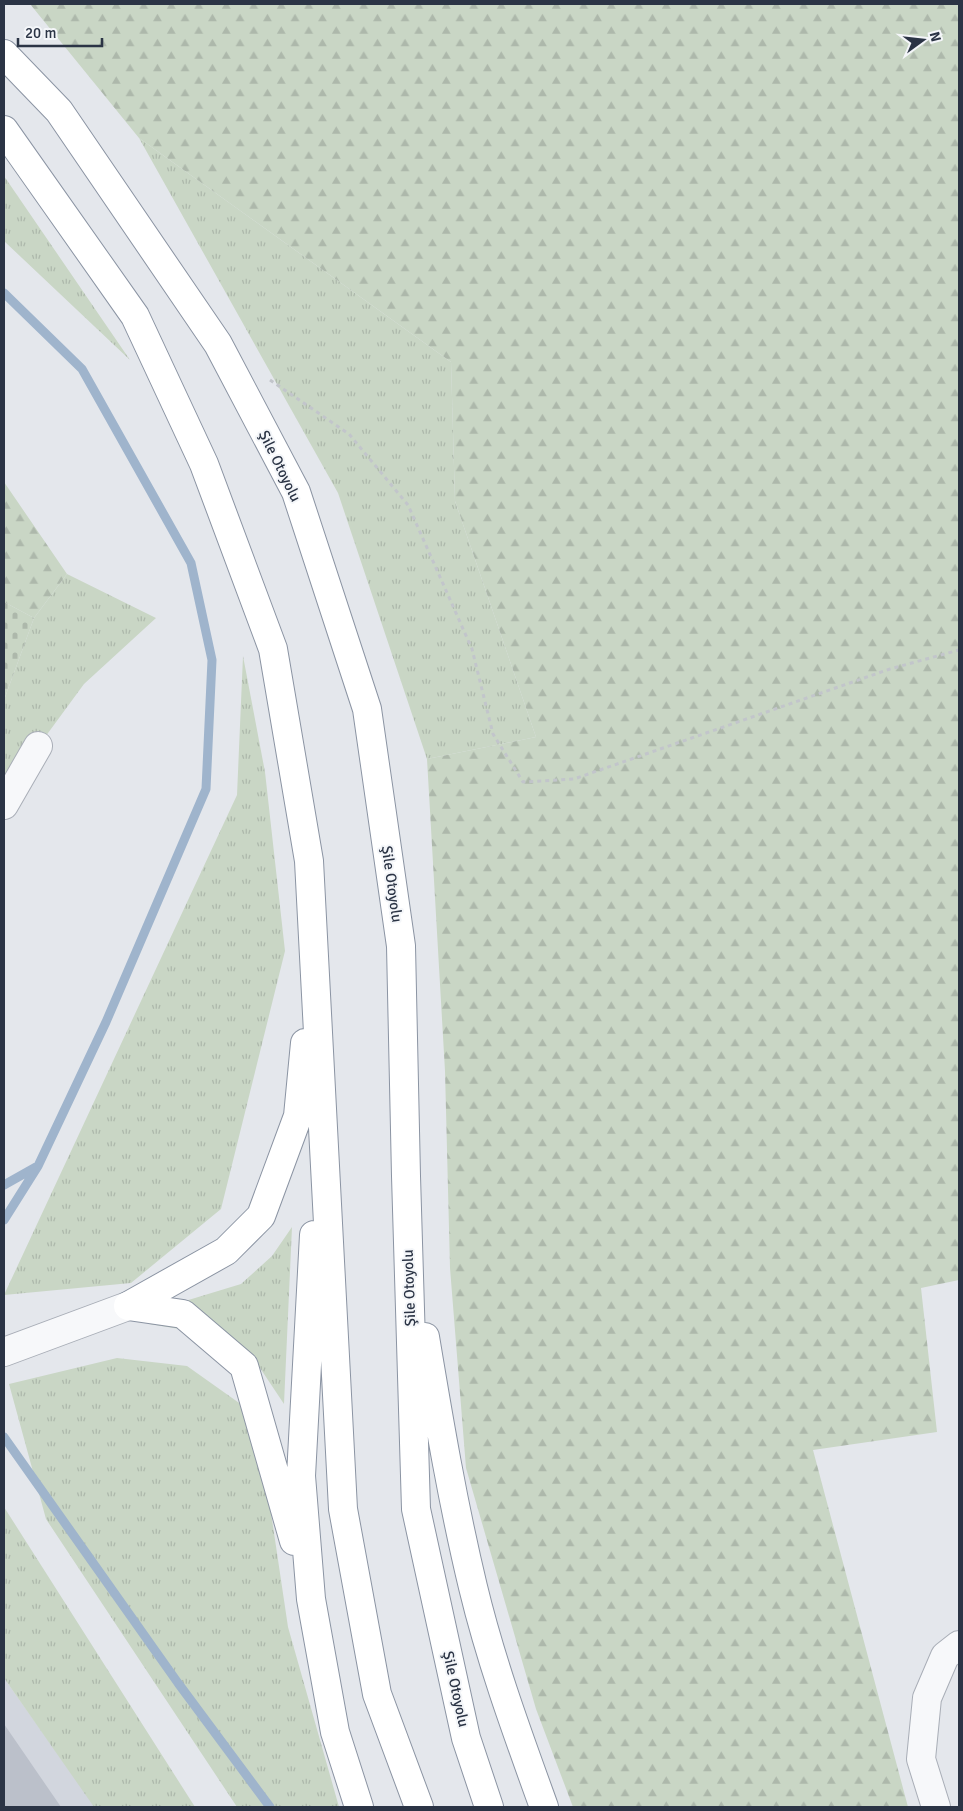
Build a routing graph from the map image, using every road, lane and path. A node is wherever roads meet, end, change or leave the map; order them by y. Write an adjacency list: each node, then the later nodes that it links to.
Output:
1 (4, 54): 9 (highway, Şile Otoyolu)
2 (4, 130): 7 (highway)
3 (267, 378): 4 (path)
4 (959, 650)
5 (38, 746): 6 (street)
6 (4, 806)
7 (314, 952): 8 (highway); 10 (highway)
8 (324, 1144): 12 (highway); 15 (highway)
9 (406, 1176): 16 (highway, Şile Otoyolu); 17 (highway)
10 (128, 1306): 11 (street); 12 (highway)
11 (4, 1352)
12 (310, 1599): 14 (highway)
13 (959, 1645): 18 (street)
14 (359, 1807)
15 (419, 1807)
16 (489, 1807)
17 (544, 1807)
18 (936, 1807)

